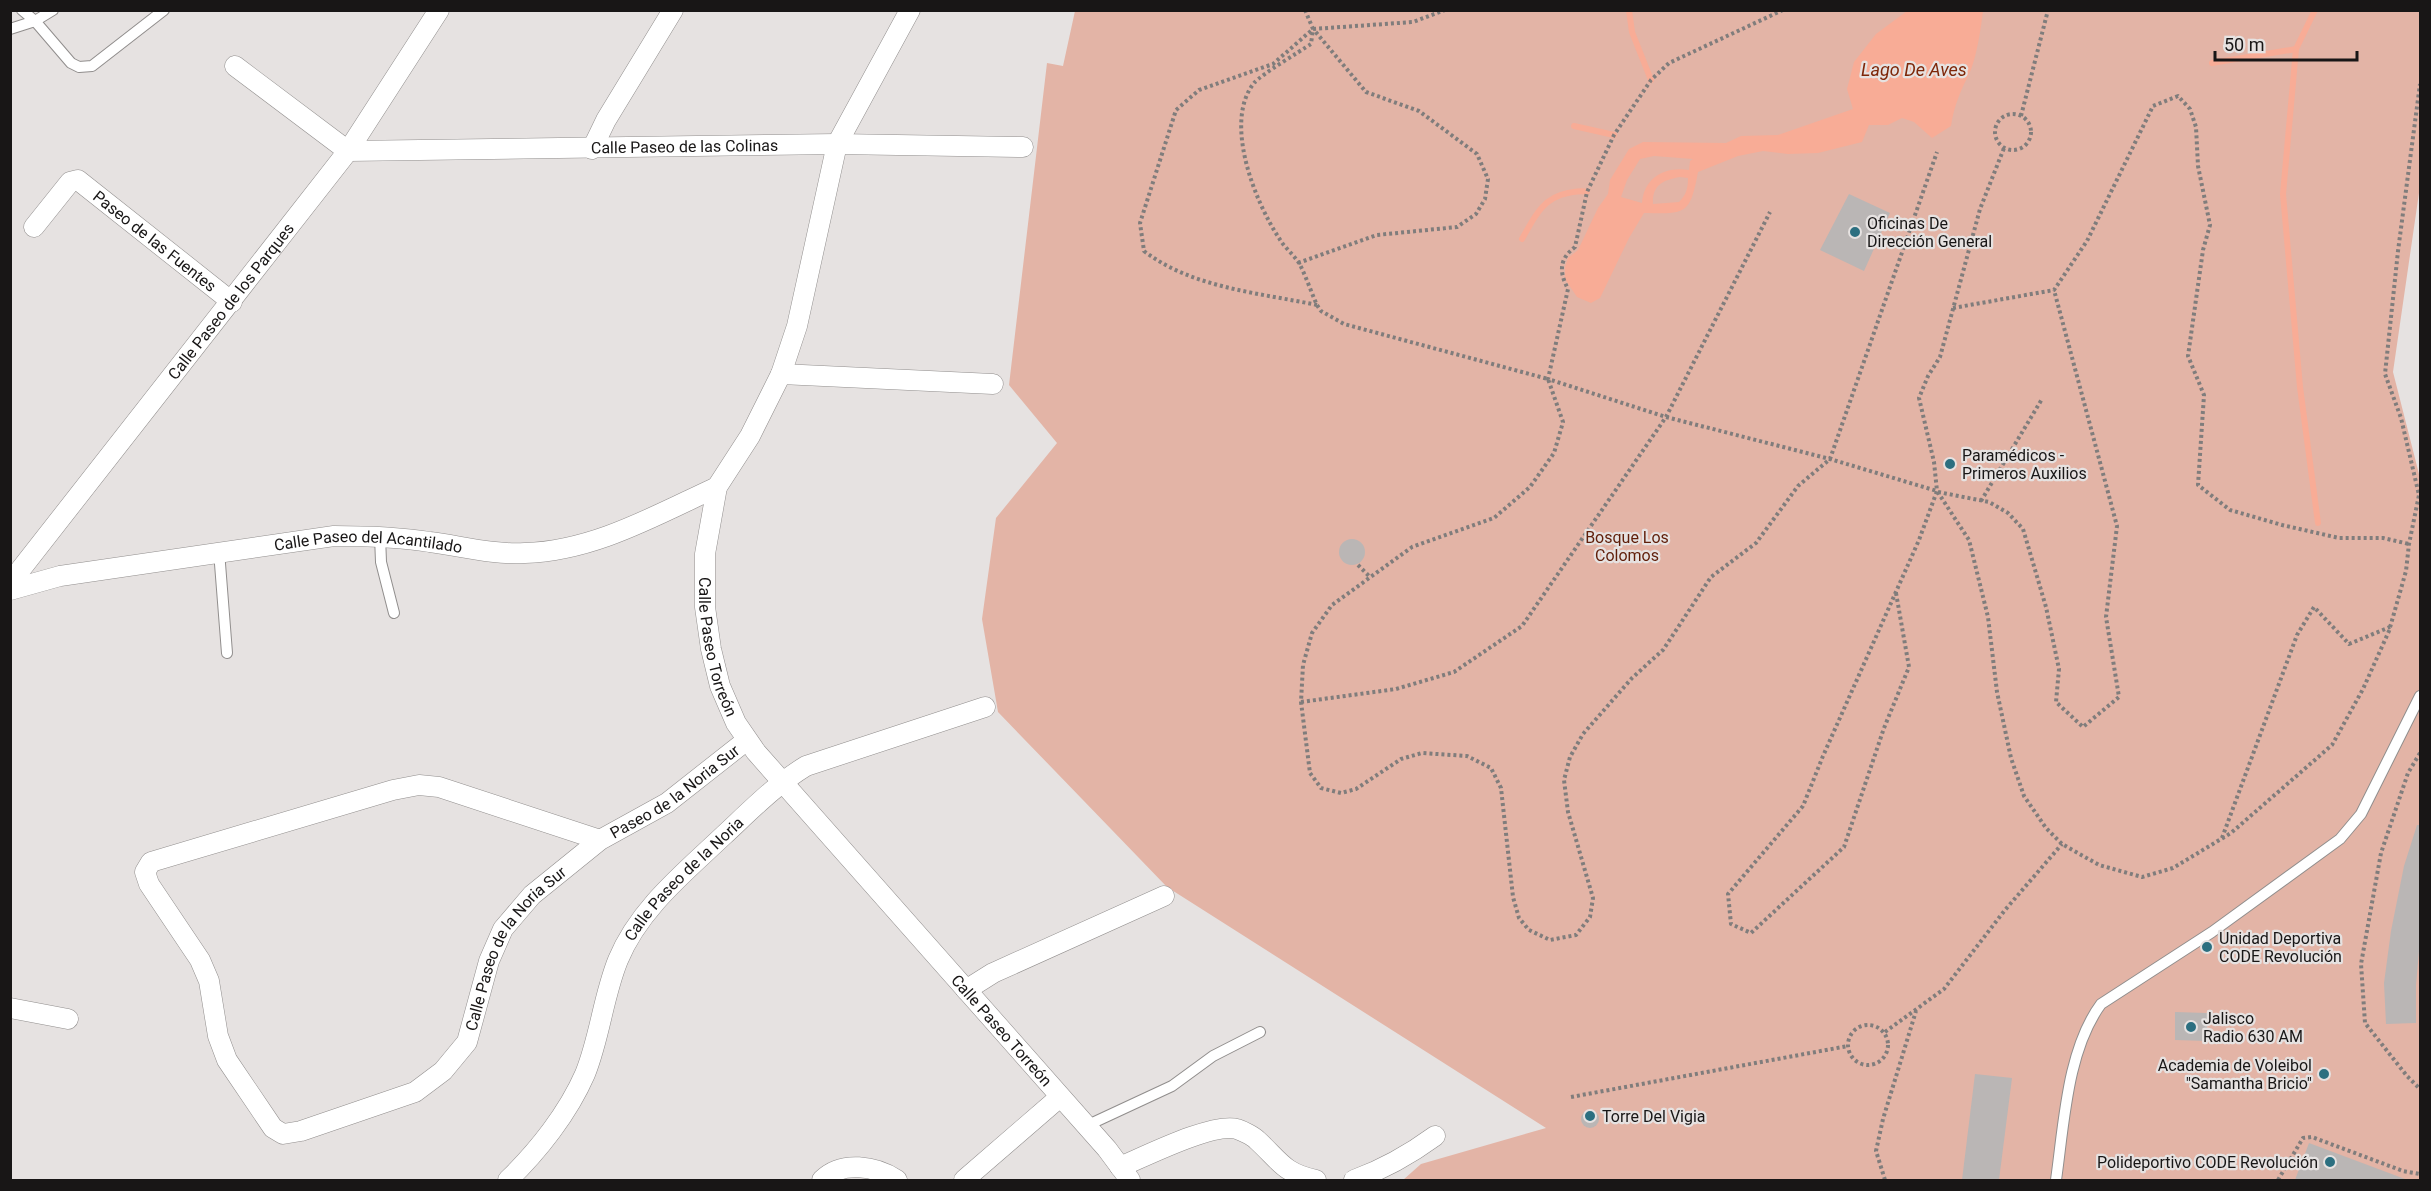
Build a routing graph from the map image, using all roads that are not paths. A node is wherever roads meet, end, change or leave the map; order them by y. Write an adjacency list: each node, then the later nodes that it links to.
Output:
1 (22, 10): 7 (lane)
2 (53, 10): 7 (lane)
3 (164, 10): 7 (lane)
4 (439, 10): 13 (street, Calle Paseo de los Parques)
5 (673, 10): 12 (street)
6 (910, 10): 10 (street, Calle Paseo Torreón)
7 (35, 21): 8 (lane)
8 (10, 29)
9 (235, 66): 13 (street)
10 (837, 144): 11 (street, Calle Paseo de las Colinas); 12 (street, Calle Paseo de las Colinas); 16 (street, Calle Paseo Torreón)
11 (1023, 147)
12 (592, 148): 13 (street, Calle Paseo de las Colinas)
13 (348, 151): 15 (street, Calle Paseo de los Parques)
14 (33, 227): 15 (street, Paseo de las Fuentes)
15 (232, 302): 21 (street, Calle Paseo de los Parques)
16 (781, 374): 17 (street); 18 (street, Calle Paseo Torreón)
17 (993, 384)
18 (717, 487): 19 (street, Calle Paseo del Acantilado); 27 (street, Calle Paseo Torreón)
19 (380, 536): 20 (street, Calle Paseo del Acantilado); 23 (lane)
20 (219, 551): 22 (street, Calle Paseo del Acantilado); 24 (lane)
21 (10, 583)
22 (10, 590)
23 (394, 613)
24 (226, 653)
25 (2421, 696): 45 (lane)
26 (985, 707): 28 (street, Calle Paseo de la Noria)
27 (747, 740): 28 (street, Calle Paseo Torreón); 29 (street, Paseo de la Noria Sur)
28 (781, 781): 31 (street, Calle Paseo Torreón); 39 (street, Calle Paseo de la Noria)
29 (600, 840): 29 (street, Calle Paseo de la Noria Sur)
30 (1164, 896): 31 (street)
31 (966, 990): 35 (street, Calle Paseo Torreón)
32 (10, 1008): 33 (street)
33 (68, 1019)
34 (1260, 1032): 36 (lane)
35 (1060, 1097): 36 (street, Calle Paseo Torreón); 42 (street)
36 (1086, 1126): 38 (street, Calle Paseo Torreón)
37 (1435, 1136): 44 (street)
38 (1125, 1174): 43 (street)
39 (508, 1180)
40 (822, 1180): 41 (street)
41 (897, 1180)
42 (964, 1180)
43 (1316, 1180)
44 (1354, 1180)
45 (2055, 1180)

